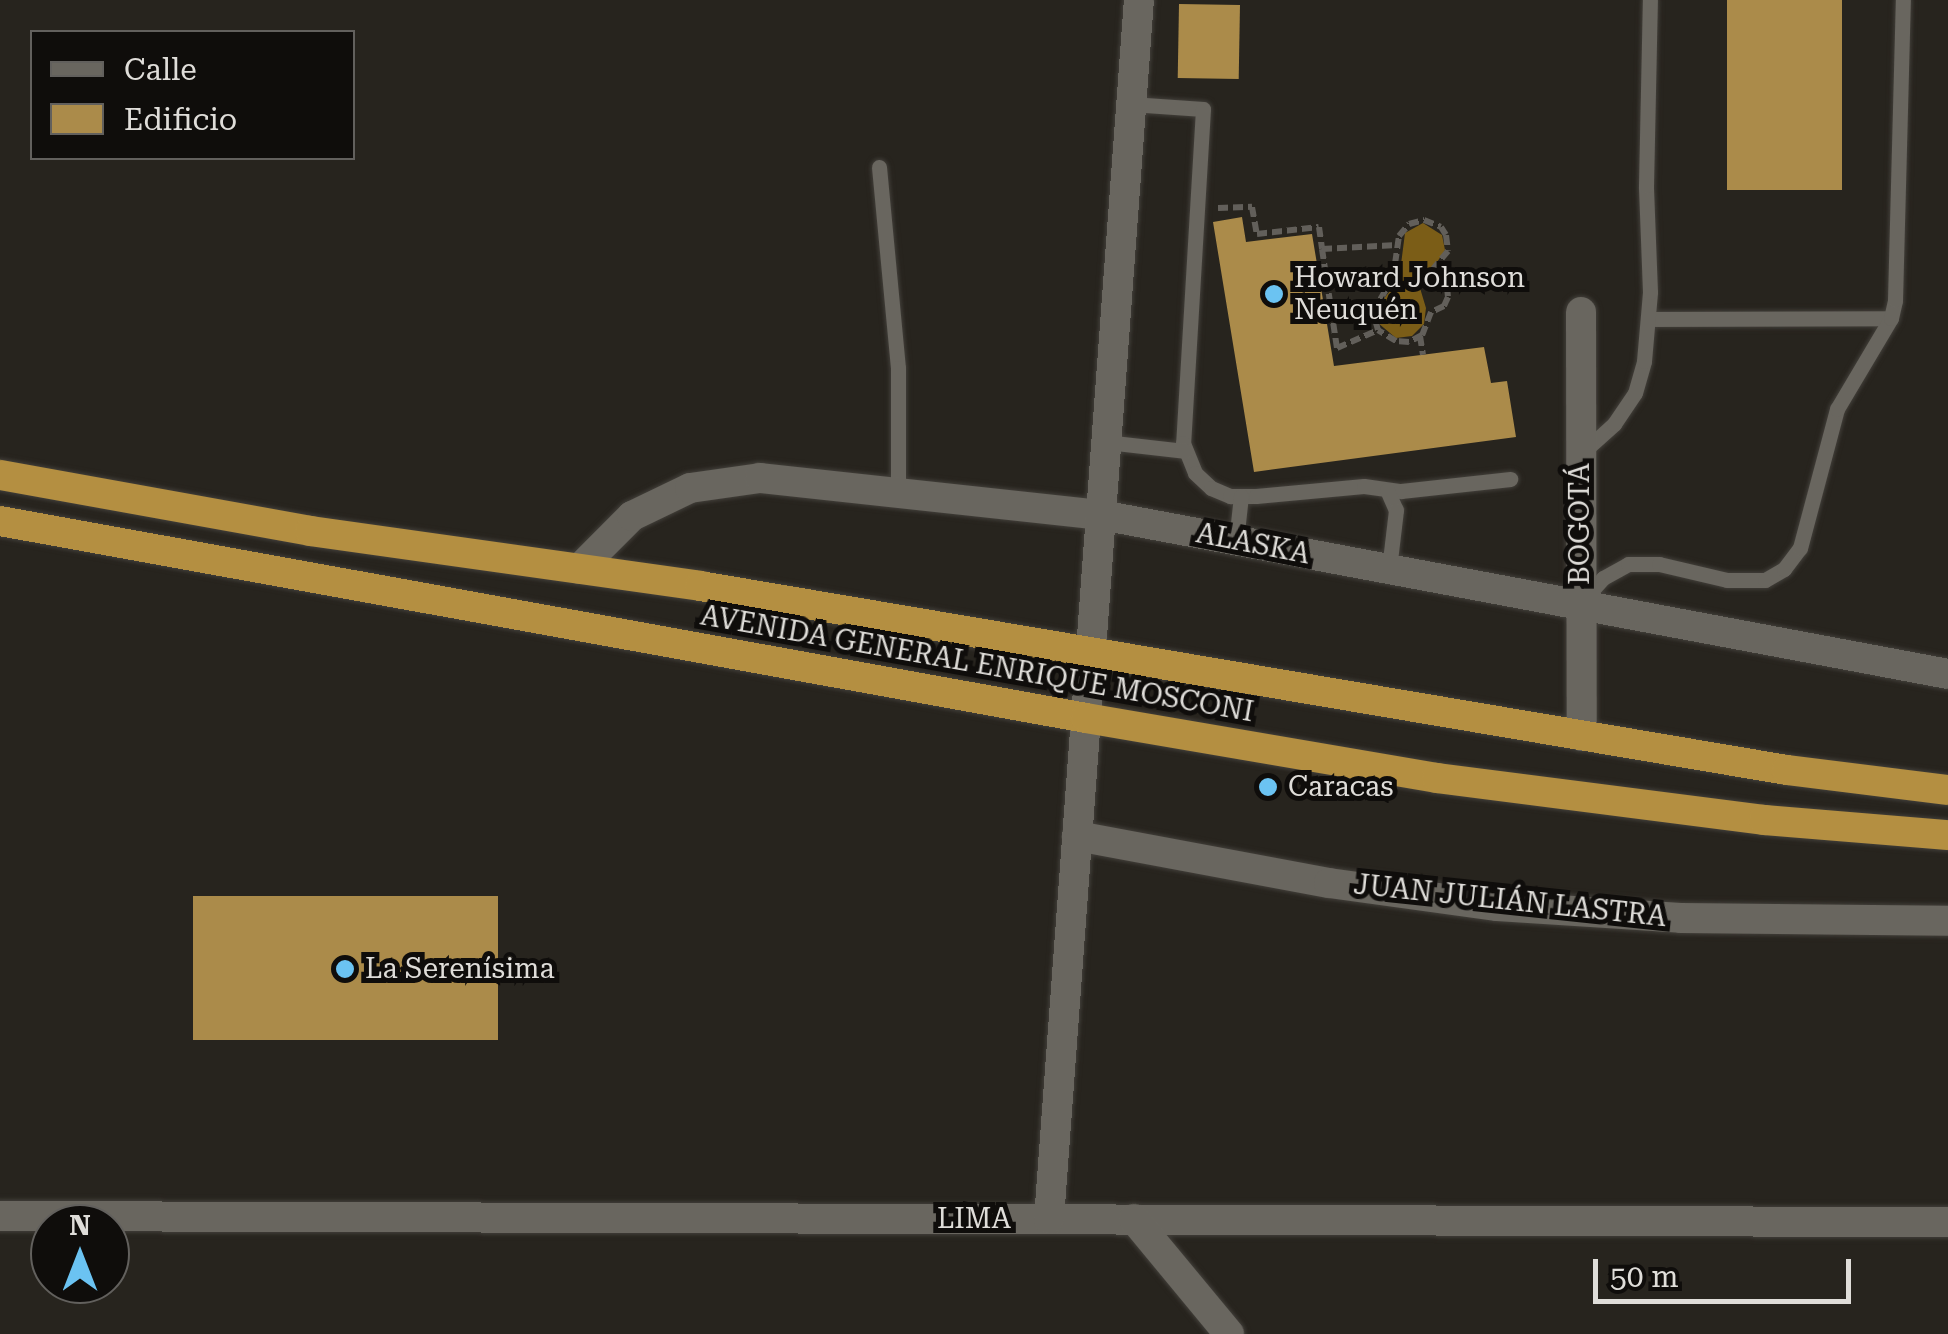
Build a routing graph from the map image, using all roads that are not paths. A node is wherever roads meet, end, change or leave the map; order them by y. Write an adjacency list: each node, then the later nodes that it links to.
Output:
1 (1139, 0): 4 (street)
2 (1650, 0): 7 (lane)
3 (1903, 0): 8 (lane)
4 (1132, 104): 9 (street); 10 (lane)
5 (879, 166): 15 (lane)
6 (1581, 312): 11 (street, BOGOTÁ)
7 (1648, 318): 8 (lane); 11 (lane)
8 (1891, 318): 22 (lane)
9 (1106, 442): 10 (lane); 17 (street)
10 (1185, 450): 16 (lane)
11 (1580, 454): 22 (street, BOGOTÁ)
12 (0, 475): 20 (highway, AVENIDA GENERAL ENRIQUE MOSCONI)
13 (1510, 479): 14 (lane)
14 (1387, 490): 16 (lane); 21 (lane)
15 (898, 495): 17 (street, ALASKA); 20 (street, ALASKA)
16 (1241, 496): 19 (lane)
17 (1101, 515): 19 (street, ALASKA); 23 (street)
18 (0, 520): 25 (highway, AVENIDA GENERAL ENRIQUE MOSCONI)
19 (1236, 540): 21 (street, ALASKA)
20 (580, 569): 23 (highway, AVENIDA GENERAL ENRIQUE MOSCONI)
21 (1388, 569): 22 (street, ALASKA)
22 (1580, 605): 24 (street, ALASKA); 26 (street, BOGOTÁ)
23 (1091, 656): 25 (street); 26 (highway, AVENIDA GENERAL ENRIQUE MOSCONI)
24 (1948, 674)
25 (1086, 718): 28 (highway, AVENIDA GENERAL ENRIQUE MOSCONI); 29 (street)
26 (1582, 736): 27 (highway, AVENIDA GENERAL ENRIQUE MOSCONI)
27 (1948, 790)
28 (1948, 835)
29 (1077, 836): 30 (street, JUAN JULIÁN LASTRA); 32 (street)
30 (1948, 921)
31 (0, 1216): 32 (street, LIMA)
32 (1049, 1220): 33 (street, LIMA)
33 (1134, 1220): 34 (street, LIMA); 35 (street)
34 (1948, 1222)
35 (1228, 1334)

